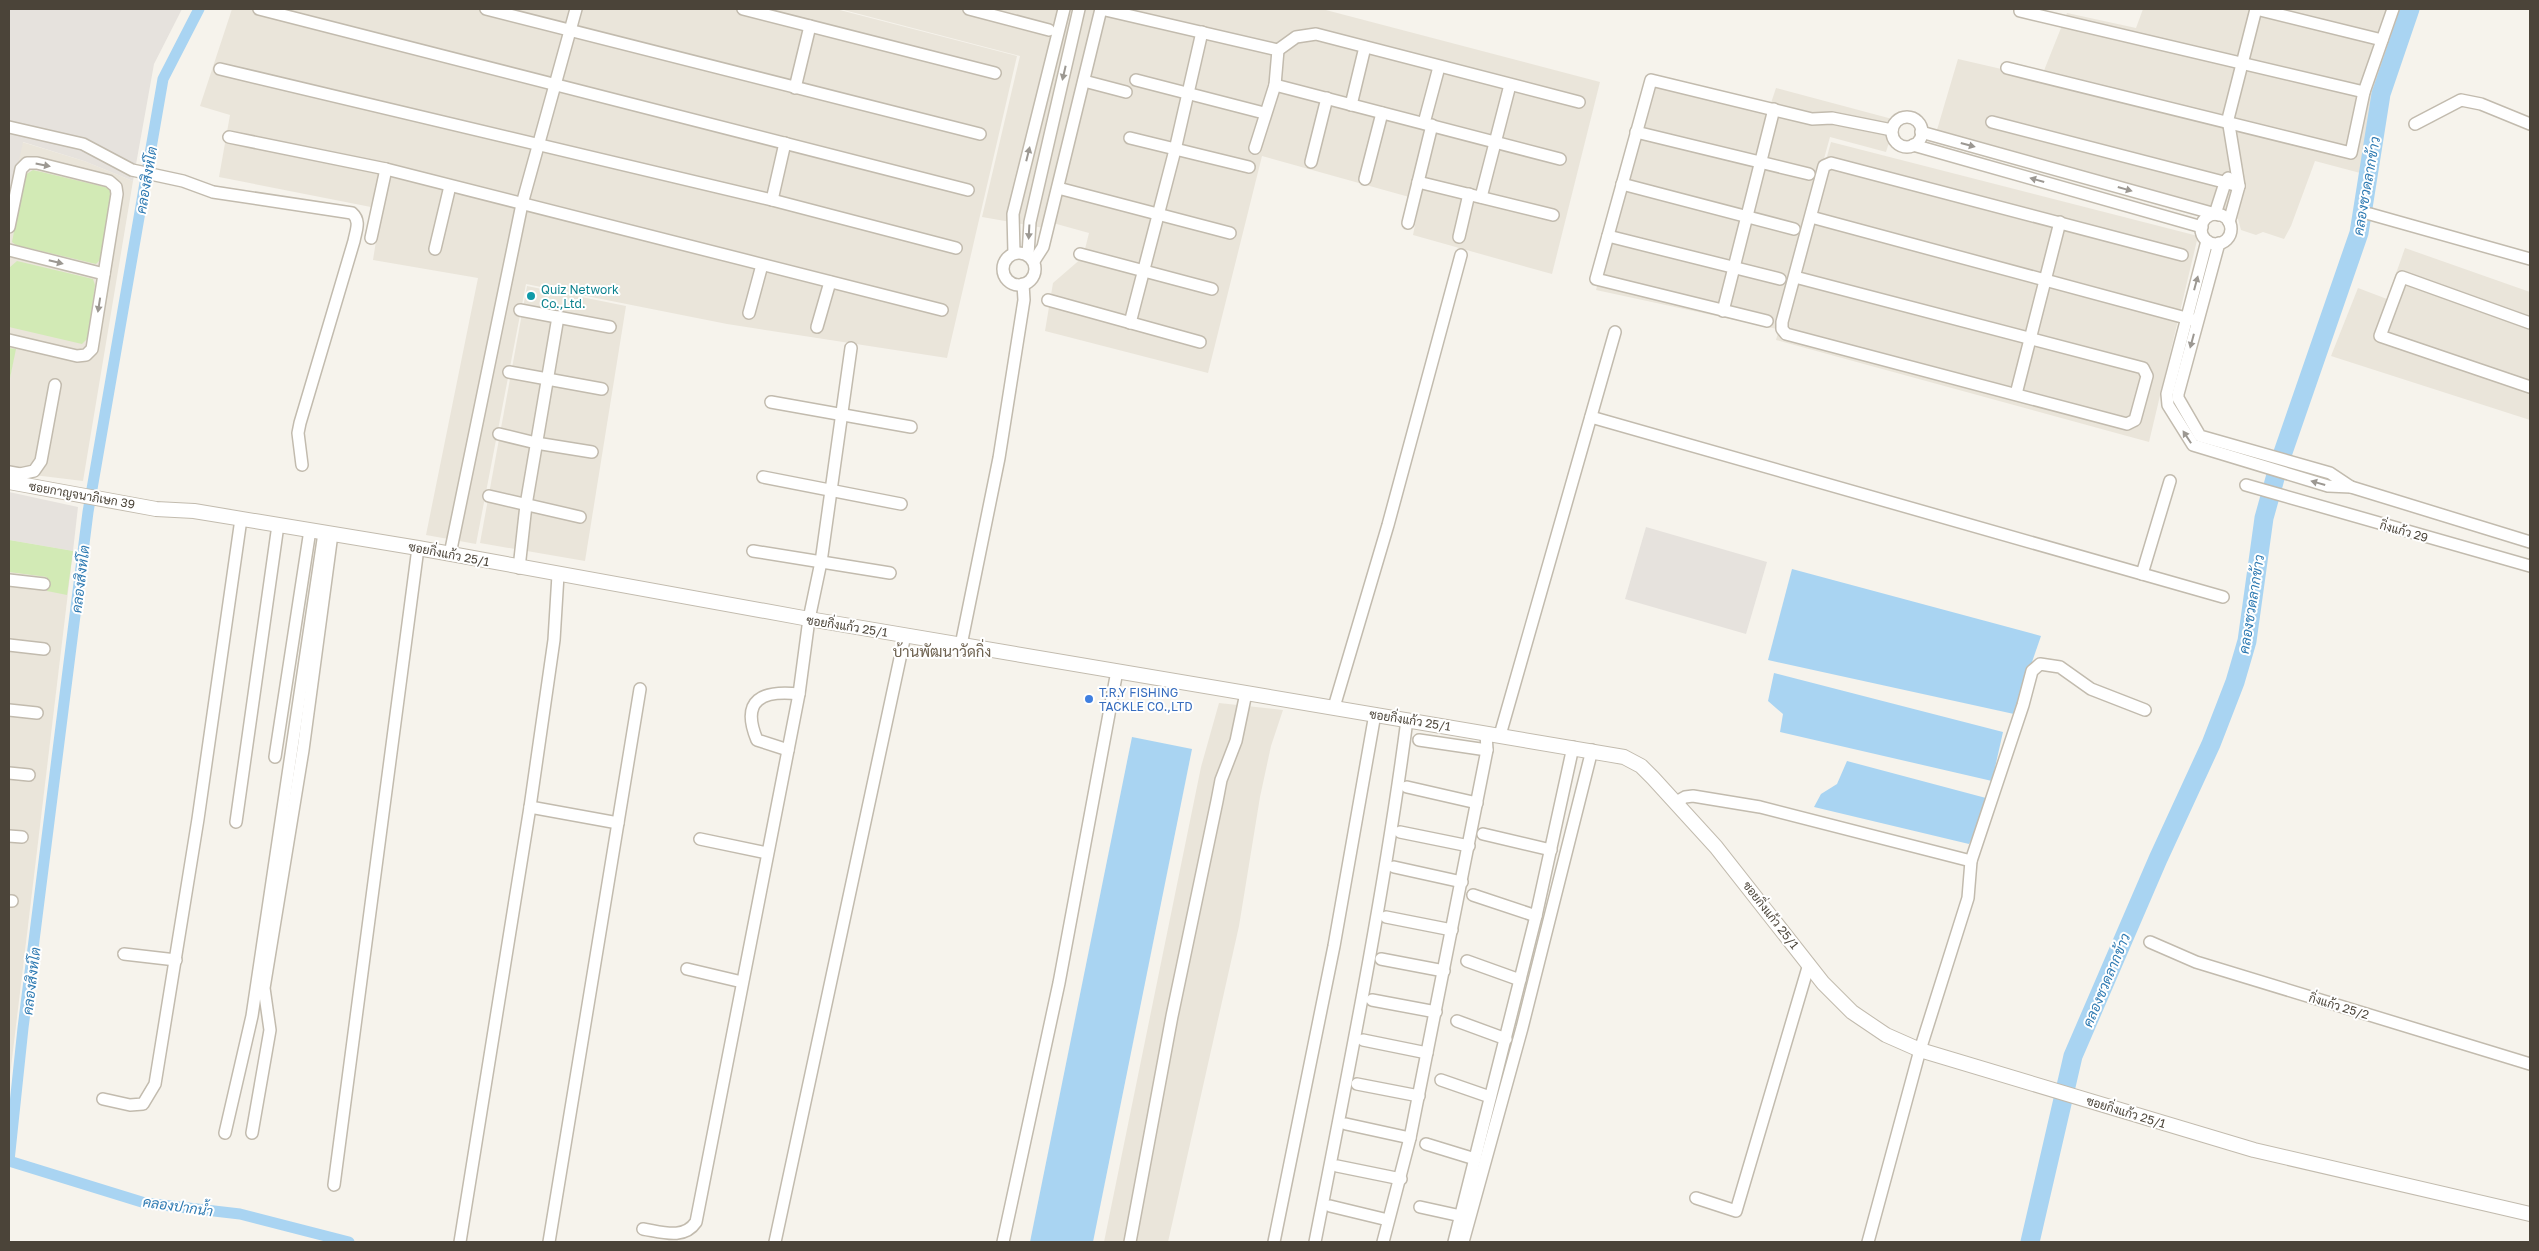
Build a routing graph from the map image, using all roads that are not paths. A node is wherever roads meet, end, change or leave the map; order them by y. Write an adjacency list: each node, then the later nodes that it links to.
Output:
1 (259, 9): 28 (street)
2 (486, 9): 13 (street)
3 (576, 9): 13 (street)
4 (743, 9): 12 (street)
5 (969, 9): 14 (street)
6 (1064, 9): 17 (street)
7 (1079, 9): 19 (street)
8 (1101, 9): 15 (street); 27 (street)
9 (2256, 9): 16 (street); 21 (street)
10 (2393, 9): 16 (street)
11 (2020, 11): 21 (street)
12 (810, 26): 25 (street); 31 (street)
13 (570, 30): 28 (street); 31 (street)
14 (1049, 30)
15 (1202, 32): 20 (street); 34 (street)
16 (2382, 40): 33 (street)
17 (1054, 46): 19 (street); 72 (street, one-way to 17)
18 (1365, 47): 20 (street); 22 (street); 37 (street)
19 (1070, 50): 77 (street, one-way to 77)
20 (1278, 50): 29 (street)
21 (2242, 63): 33 (street); 42 (street)
22 (1439, 66): 30 (street); 43 (street)
23 (2007, 68): 42 (street)
24 (220, 69): 55 (street)
25 (995, 73)
26 (1136, 80): 34 (street)
27 (1084, 81): 32 (street); 74 (street)
28 (555, 84): 54 (street); 55 (street)
29 (1275, 85): 35 (street); 39 (street)
30 (1510, 86): 36 (street); 53 (street)
31 (795, 88): 50 (street)
32 (1126, 92)
33 (2364, 92): 42 (street)
34 (1188, 93): 39 (street); 58 (street)
35 (1327, 98): 37 (street); 60 (street)
36 (1579, 102)
37 (1351, 105): 40 (street)
38 (1774, 109): 47 (street); 48 (street); 61 (street)
39 (1264, 113): 57 (street)
40 (1382, 113): 43 (street); 67 (street)
41 (1992, 122): 69 (street)
42 (2229, 122): 64 (street)
43 (1428, 124): 53 (street); 68 (street)
44 (2415, 124): 45 (street)
45 (2530, 124)
46 (9, 127): 148 (street)
47 (1892, 130): 49 (street); 56 (street)
48 (1636, 132): 61 (street); 70 (street)
49 (1921, 132): 56 (street); 66 (street, one-way to 66)
50 (980, 134)
51 (229, 137): 63 (street)
52 (1130, 138): 58 (street)
53 (1496, 142): 59 (street); 79 (street)
54 (785, 143): 76 (street); 80 (street)
55 (539, 144): 80 (street); 81 (street)
56 (1913, 145): 75 (street, one-way to 56)
57 (1255, 148)
58 (1175, 150): 62 (street); 82 (street)
59 (1560, 159)
60 (1312, 162)
61 (1760, 162): 65 (street); 85 (street)
62 (1249, 167)
63 (386, 169): 71 (street); 96 (street)
64 (2236, 169): 69 (street); 73 (street)
65 (1809, 174)
66 (2075, 175): 75 (street); 87 (street, one-way to 87)
67 (1365, 179)
68 (1418, 182): 78 (street); 89 (street)
69 (2225, 183): 73 (street); 87 (street)
70 (1622, 184): 85 (street); 94 (street)
71 (450, 186): 81 (street); 99 (street)
72 (1020, 186): 77 (street); 101 (street)
73 (2239, 186): 87 (street)
74 (1058, 188): 82 (street); 105 (street)
75 (2070, 189): 90 (street)
76 (968, 190)
77 (1037, 190): 105 (street, one-way to 105)
78 (1469, 194): 79 (street); 95 (street)
79 (1481, 197): 84 (street)
80 (772, 200): 98 (street)
81 (522, 204): 107 (street); 166 (street)
82 (1158, 214): 93 (street); 109 (street)
83 (2370, 214): 106 (street)
84 (1553, 215)
85 (1746, 216): 92 (street); 108 (street)
86 (1810, 217): 88 (street); 111 (street); 112 (street)
87 (2221, 217): 90 (street); 97 (street)
88 (2060, 222): 104 (street); 112 (street)
89 (1408, 223)
90 (2202, 227): 97 (street)
91 (9, 228): 110 (street, one-way to 110)
92 (1794, 229)
93 (1230, 233)
94 (1608, 236): 108 (street); 120 (street)
95 (1459, 237)
96 (371, 238)
97 (2213, 242): 123 (street)
98 (956, 248)
99 (435, 249)
100 (9, 250): 110 (street, one-way to 110)
101 (1014, 253): 105 (street); 115 (street)
102 (1080, 254): 109 (street)
103 (1461, 255): 185 (street)
104 (2182, 255)
105 (1031, 258): 115 (street)
106 (2530, 259)
107 (762, 265): 114 (street); 121 (street)
108 (1733, 269): 113 (street); 120 (street)
109 (1144, 271): 116 (street); 125 (street)
110 (104, 274): 131 (street, one-way to 131)
111 (1795, 277): 130 (street); 139 (street)
112 (2044, 278): 123 (street); 130 (street)
113 (1780, 279)
114 (830, 282): 119 (street); 128 (street)
115 (1024, 284): 179 (street)
116 (1212, 289)
117 (1048, 300): 125 (street)
118 (520, 310): 122 (street)
119 (942, 310)
120 (1723, 311): 124 (street)
121 (749, 313)
122 (558, 317): 127 (street); 135 (street)
123 (2192, 319): 146 (street)
124 (1767, 321)
125 (1130, 323): 132 (street)
126 (2530, 323): 137 (street)
127 (610, 327)
128 (818, 327)
129 (1614, 332): 142 (street)
130 (2030, 338): 139 (street); 139 (street)
131 (9, 340)
132 (1200, 342)
133 (851, 348): 141 (street)
134 (510, 372): 135 (street)
135 (548, 380): 138 (street); 145 (street)
136 (55, 385): 150 (street)
137 (2530, 387)
138 (602, 389)
139 (2016, 394)
140 (772, 402): 141 (street)
141 (842, 413): 143 (street); 154 (street)
142 (1591, 417): 171 (street); 192 (street)
143 (911, 427)
144 (500, 434): 145 (street)
145 (536, 443): 147 (street); 157 (street)
146 (2213, 447): 153 (street, one-way to 146); 153 (street)
147 (592, 452)
148 (302, 465)
149 (762, 477): 154 (street)
150 (11, 479): 158 (street, ซอยกาญจนาภิเษก 39)
151 (2170, 481): 171 (street)
152 (2249, 486): 168 (street, กิ่งแก้ว 29)
153 (2351, 486): 163 (street)
154 (831, 490): 156 (street); 167 (street)
155 (489, 496): 157 (street)
156 (901, 504)
157 (526, 505): 159 (street); 169 (street)
158 (156, 509): 160 (street, ซอยกิ่งแก้ว 25/1)
159 (580, 517)
160 (241, 519): 161 (street, ซอยกิ่งแก้ว 25/1); 225 (street)
161 (278, 525): 162 (street, ซอยกิ่งแก้ว 25/1); 205 (street)
162 (322, 532): 164 (street, ซอยกิ่งแก้ว 25/1); 198 (street); 246 (street); 247 (street)
163 (2530, 542)
164 (418, 548): 166 (street, ซอยกิ่งแก้ว 25/1); 253 (street)
165 (753, 551): 167 (street)
166 (450, 554): 169 (street, ซอยกิ่งแก้ว 25/1)
167 (821, 562): 170 (street); 176 (street)
168 (2530, 566)
169 (519, 568): 172 (street, ซอยกิ่งแก้ว 25/1)
170 (890, 573)
171 (2142, 574): 175 (street)
172 (558, 575): 176 (street, ซอยกิ่งแก้ว 25/1); 204 (street)
173 (9, 580): 174 (street)
174 (44, 584)
175 (2223, 597)
176 (809, 620): 177 (street, ซอยกิ่งแก้ว 25/1); 184 (street)
177 (905, 635): 179 (street, ซอยกิ่งแก้ว 25/1); 263 (street)
178 (9, 645): 180 (street)
179 (961, 645): 181 (street, ซอยกิ่งแก้ว 25/1)
180 (44, 649)
181 (1117, 671): 183 (street, ซอยกิ่งแก้ว 25/1); 264 (street)
182 (640, 688): 206 (street)
183 (1246, 692): 185 (street, ซอยกิ่งแก้ว 25/1); 265 (street)
184 (799, 694): 195 (street); 195 (street)
185 (1334, 708): 189 (street, ซอยกิ่งแก้ว 25/1)
186 (9, 710): 188 (street)
187 (2145, 710): 215 (street)
188 (37, 713)
189 (1375, 714): 190 (street, ซอยกิ่งแก้ว 25/1); 266 (street)
190 (1407, 720): 191 (street, ซอยกิ่งแก้ว 25/1); 267 (street)
191 (1486, 733): 192 (street, ซอยกิ่งแก้ว 25/1); 196 (street)
192 (1500, 735): 194 (street, ซอยกิ่งแก้ว 25/1)
193 (1419, 740): 196 (street)
194 (1574, 747): 197 (street, ซอยกิ่งแก้ว 25/1); 213 (street)
195 (788, 750): 214 (street)
196 (1487, 750): 203 (street)
197 (1592, 750): 202 (street, ซอยกิ่งแก้ว 25/1); 270 (street)
198 (275, 757)
199 (9, 773): 200 (street)
200 (29, 775)
201 (1407, 787): 203 (street)
202 (1676, 802): 215 (street); 227 (street, ซอยกิ่งแก้ว 25/1)
203 (1477, 803): 212 (street)
204 (530, 807): 206 (street); 261 (street)
205 (236, 822)
206 (618, 823): 262 (street)
207 (1400, 832): 212 (street)
208 (1483, 834): 213 (street)
209 (9, 836): 210 (street)
210 (22, 837)
211 (700, 839): 214 (street)
212 (1469, 846): 217 (street)
213 (1551, 850): 219 (street)
214 (767, 853): 231 (street)
215 (1971, 861): 237 (street)
216 (1394, 867): 217 (street)
217 (1462, 882): 221 (street)
218 (1473, 895): 219 (street)
219 (1536, 916): 230 (street)
220 (1386, 918): 221 (street)
221 (1452, 930): 229 (street)
222 (2150, 942): 239 (street, กิ่งแก้ว 25/2)
223 (124, 954): 225 (street)
224 (1380, 959): 229 (street)
225 (176, 960): 244 (street)
226 (1467, 961): 230 (street)
227 (1809, 964): 237 (street, ซอยกิ่งแก้ว 25/1); 254 (street)
228 (687, 969): 231 (street)
229 (1444, 970): 233 (street)
230 (1520, 980): 235 (street)
231 (742, 982): 260 (street)
232 (1372, 1000): 233 (street)
233 (1436, 1012): 238 (street)
234 (1457, 1021): 235 (street)
235 (1506, 1039): 243 (street)
236 (1363, 1040): 238 (street)
237 (1920, 1050): 257 (street, ซอยกิ่งแก้ว 25/1); 271 (street)
238 (1427, 1053): 242 (street)
239 (2530, 1064)
240 (1441, 1080): 243 (street)
241 (1357, 1084): 242 (street)
242 (1419, 1096): 248 (street)
243 (1490, 1097): 250 (street)
244 (103, 1099)
245 (1346, 1124): 248 (street)
246 (225, 1133)
247 (252, 1133)
248 (1410, 1138): 252 (street)
249 (1426, 1144): 250 (street)
250 (1475, 1159): 258 (street)
251 (1337, 1166): 252 (street)
252 (1401, 1179): 259 (street)
253 (334, 1185)
254 (1696, 1198)
255 (1330, 1206): 259 (street)
256 (1420, 1207): 258 (street)
257 (2530, 1214)
258 (1461, 1216): 269 (street)
259 (1388, 1220): 268 (street)
260 (643, 1229)
261 (460, 1242)
262 (548, 1242)
263 (775, 1242)
264 (1003, 1242)
265 (1130, 1242)
266 (1274, 1242)
267 (1315, 1242)
268 (1383, 1242)
269 (1454, 1242)
270 (1463, 1242)
271 (1868, 1242)

